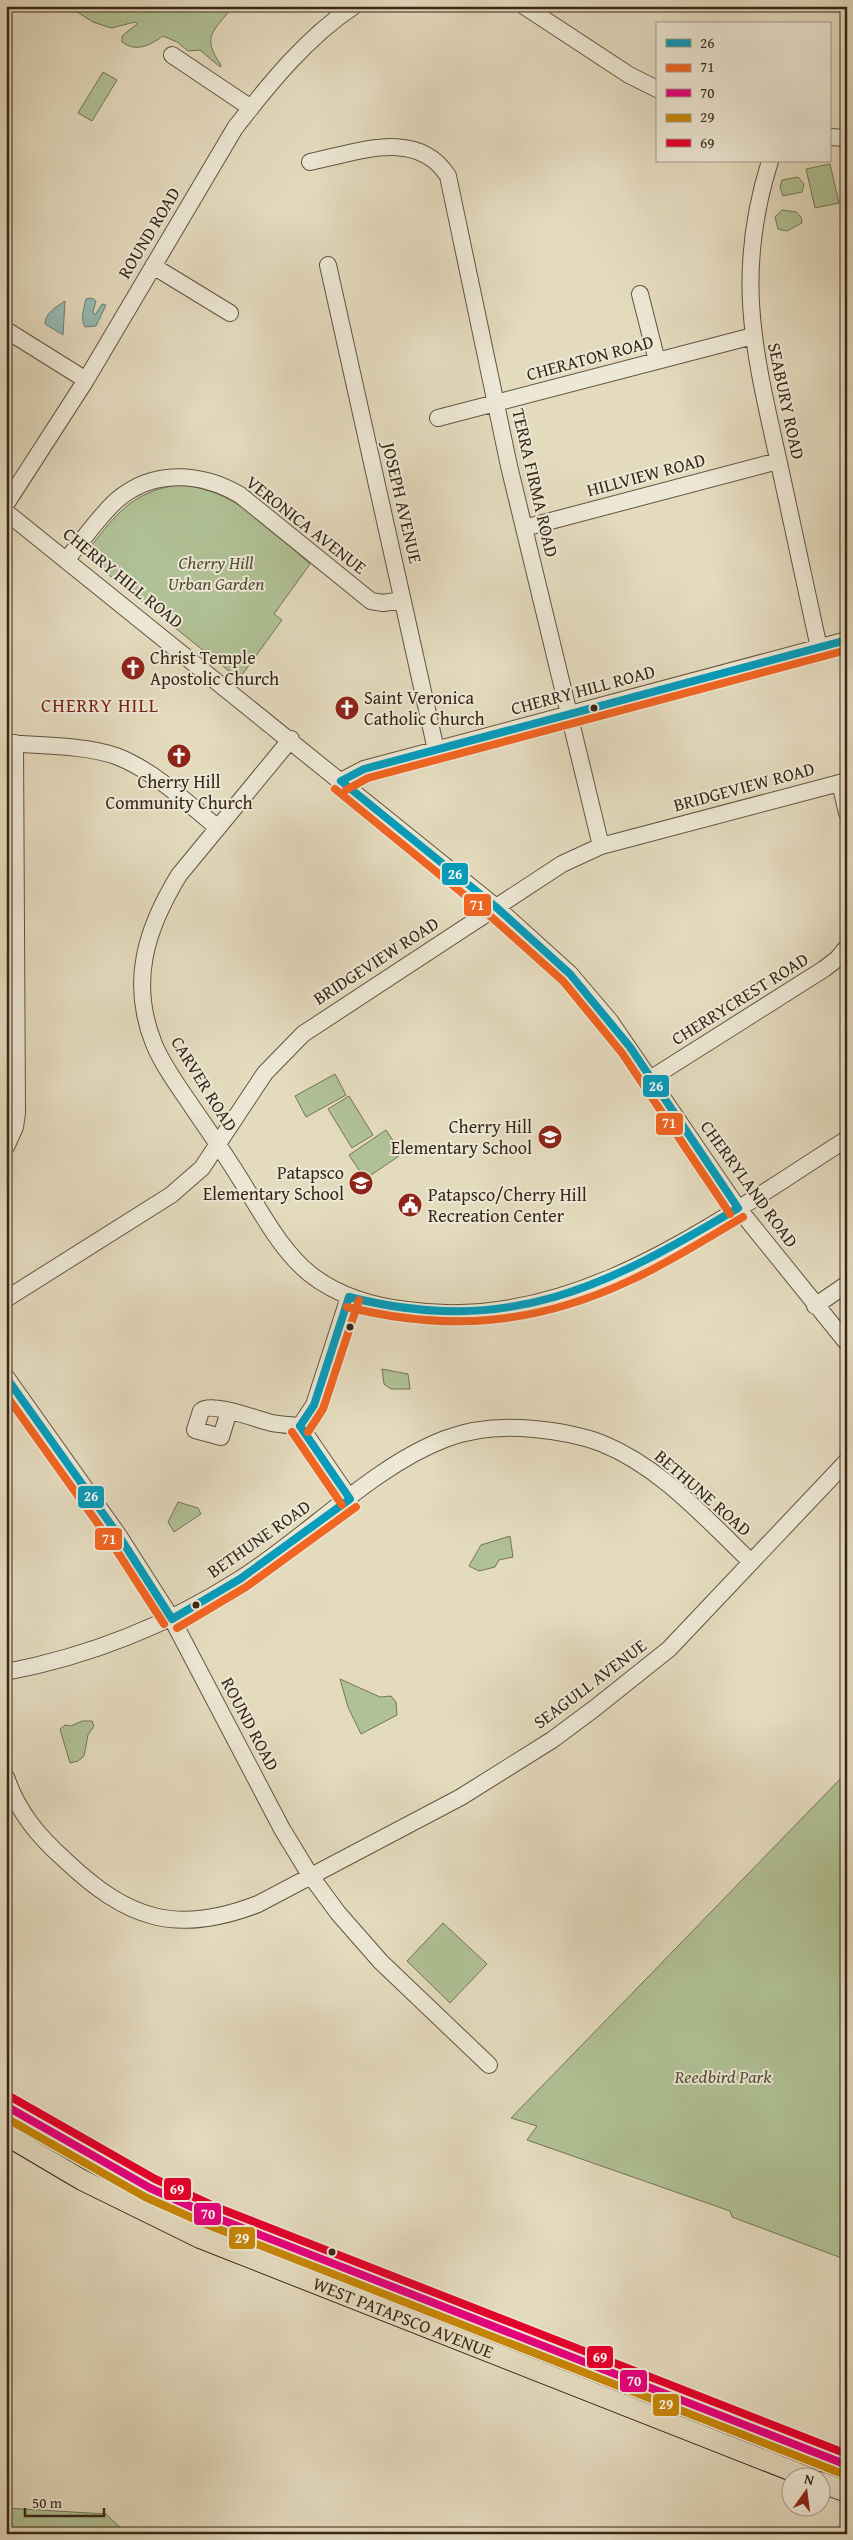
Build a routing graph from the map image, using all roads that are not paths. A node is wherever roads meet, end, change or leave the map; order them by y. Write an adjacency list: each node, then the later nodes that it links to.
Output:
1 (354, 6): 5 (street, ROUND ROAD)
2 (524, 6): 4 (street)
3 (172, 55): 5 (street)
4 (656, 88)
5 (251, 108): 11 (street, ROUND ROAD)
6 (830, 137): 7 (street)
7 (847, 138)
8 (310, 162): 18 (street, TERRA FIRMA ROAD)
9 (770, 162): 15 (street, SEABURY ROAD)
10 (328, 265): 25 (street, JOSEPH AVENUE)
11 (153, 266): 13 (street); 17 (street, ROUND ROAD)
12 (640, 294): 16 (street)
13 (230, 313)
14 (6, 330): 17 (street)
15 (753, 336): 16 (street, CHERATON ROAD); 20 (street, SEABURY ROAD)
16 (656, 361): 18 (street, CHERATON ROAD)
17 (86, 380): 21 (street, ROUND ROAD)
18 (496, 403): 19 (street, CHERATON ROAD); 23 (street, TERRA FIRMA ROAD)
19 (438, 418)
20 (778, 461): 23 (street, HILLVIEW ROAD); 27 (street, SEABURY ROAD)
21 (6, 504)
22 (6, 512): 24 (street, CHERRY HILL ROAD)
23 (524, 528): 28 (street, TERRA FIRMA ROAD)
24 (67, 559): 25 (street, VERONICA AVENUE); 29 (street, CHERRY HILL ROAD)
25 (402, 600): 31 (street, JOSEPH AVENUE)
26 (847, 640): 27 (street, CHERRY HILL ROAD)
27 (819, 648): 28 (street, CHERRY HILL ROAD)
28 (570, 714): 31 (street, CHERRY HILL ROAD); 36 (street, TERRA FIRMA ROAD)
29 (290, 739): 32 (street, CHERRY HILL ROAD); 35 (street, CARVER ROAD)
30 (11, 743): 35 (street); 42 (street)
31 (436, 750): 32 (street, CHERRY HILL ROAD)
32 (341, 781): 37 (street, CHERRYLAND ROAD)
33 (843, 782): 34 (street); 36 (street, BRIDGEVIEW ROAD)
34 (847, 814)
35 (218, 828): 41 (street, CARVER ROAD)
36 (601, 846): 37 (street, BRIDGEVIEW ROAD)
37 (496, 907): 39 (street, CHERRYLAND ROAD); 41 (street, BRIDGEVIEW ROAD)
38 (847, 947): 39 (street, CHERRYCREST ROAD)
39 (650, 1079): 43 (street, CHERRYLAND ROAD)
40 (847, 1139): 43 (street, CARVER ROAD)
41 (219, 1145): 45 (street, CARVER ROAD); 46 (street, BRIDGEVIEW ROAD)
42 (6, 1148)
43 (738, 1208): 45 (street, CARVER ROAD); 47 (street, CHERRYLAND ROAD)
44 (847, 1284): 47 (street)
45 (349, 1297): 51 (street)
46 (6, 1299)
47 (815, 1306): 48 (street, CHERRYLAND ROAD)
48 (847, 1343)
49 (6, 1377): 55 (street, ROUND ROAD)
50 (229, 1411): 51 (street)
51 (300, 1426): 53 (street)
52 (847, 1461): 54 (street, SEAGULL AVENUE)
53 (350, 1499): 54 (street, BETHUNE ROAD); 55 (street, BETHUNE ROAD)
54 (751, 1562): 58 (street, SEAGULL AVENUE)
55 (172, 1619): 56 (street, BETHUNE ROAD); 58 (street, ROUND ROAD)
56 (6, 1672)
57 (6, 1777): 58 (street, SEAGULL AVENUE)
58 (310, 1875): 59 (street, ROUND ROAD)
59 (489, 2065)
60 (6, 2106): 62 (main road, WEST PATAPSCO AVENUE)
61 (6, 2135): 63 (main road, WEST PATAPSCO AVENUE)
62 (847, 2465)
63 (784, 2468)
64 (830, 2486): 65 (main road)
65 (847, 2492)

